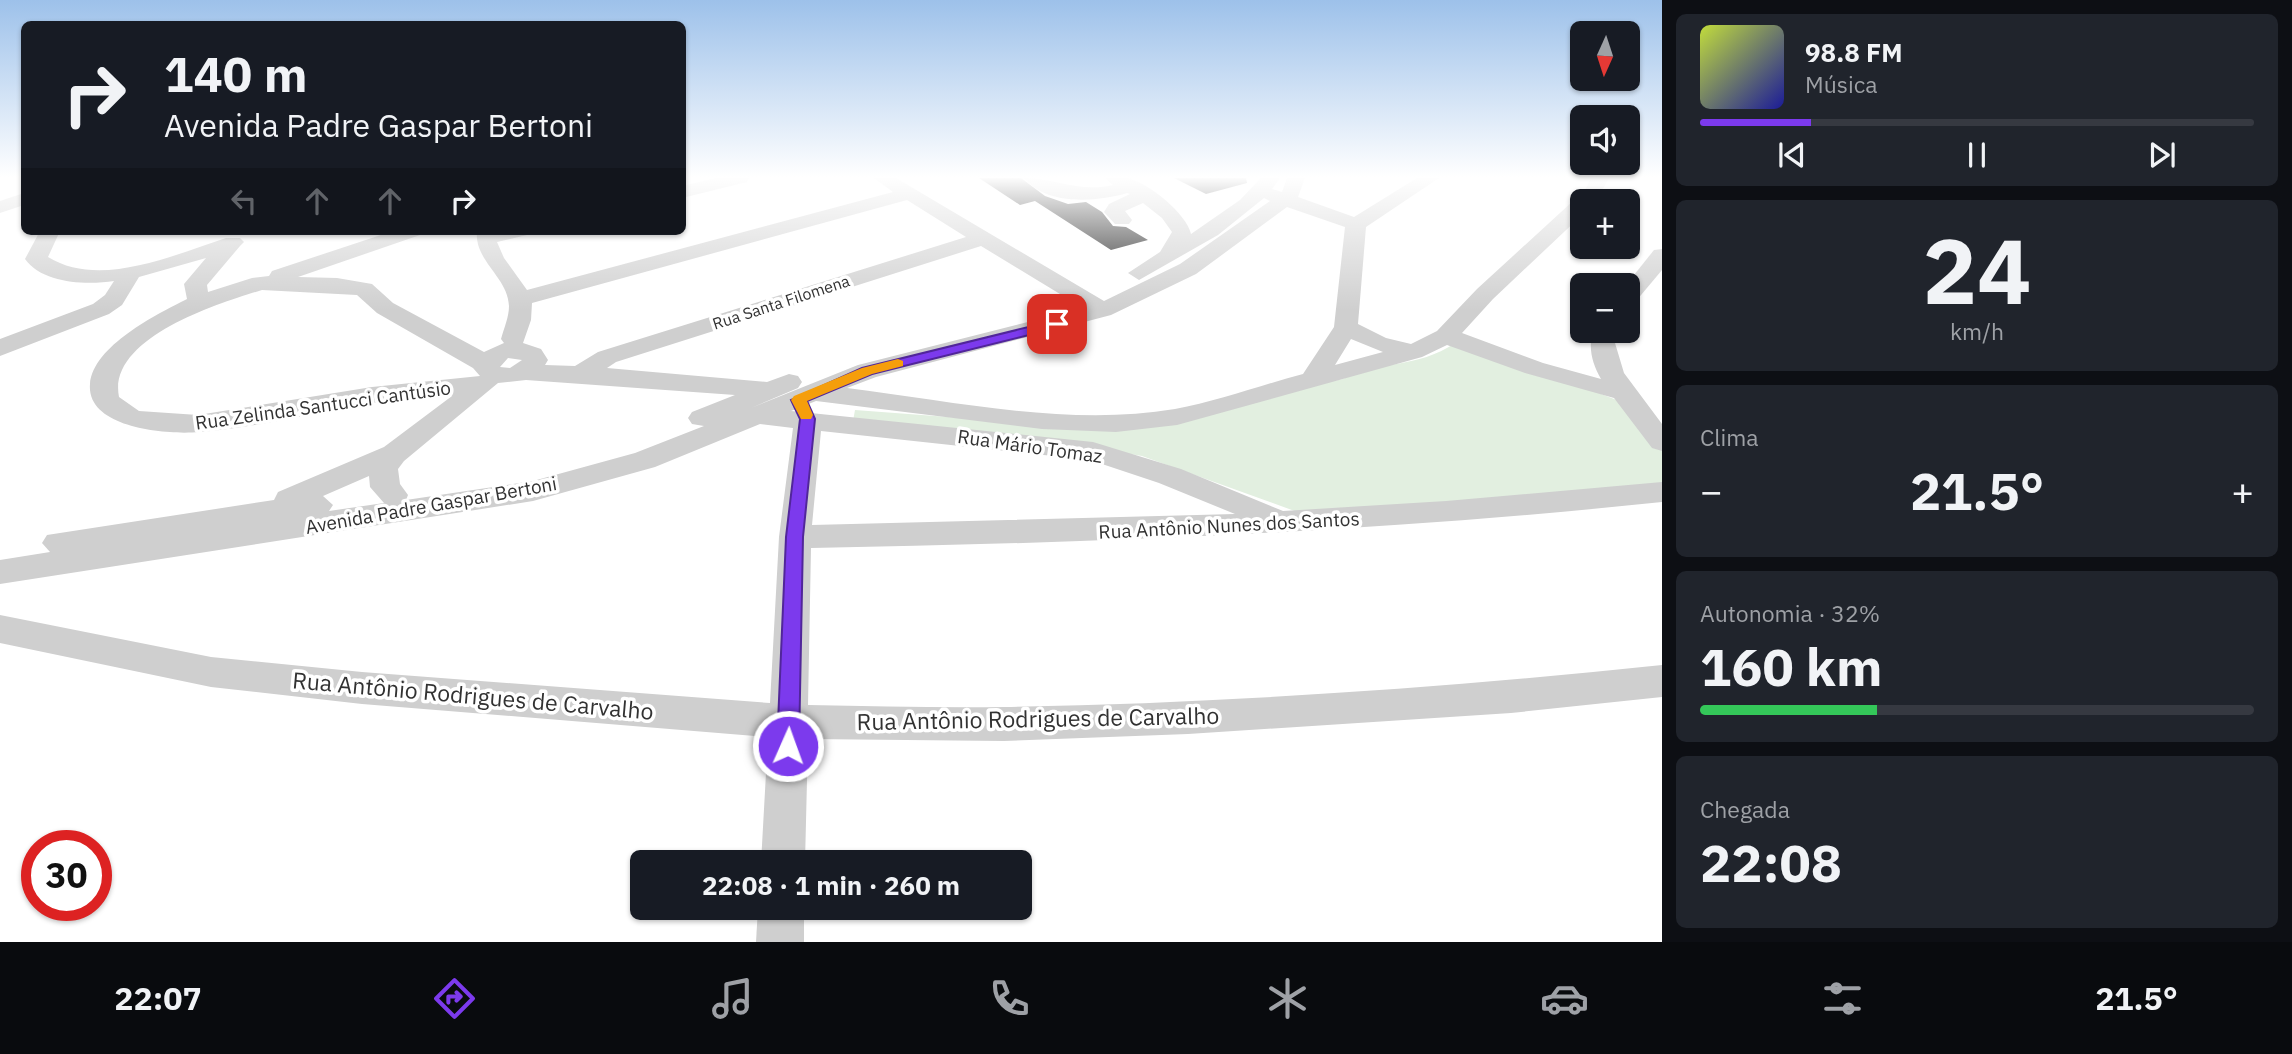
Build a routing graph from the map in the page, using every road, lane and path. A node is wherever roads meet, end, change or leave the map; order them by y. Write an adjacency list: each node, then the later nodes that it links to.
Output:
1 (805, 222): 18 (street)
2 (954, 222): 12 (street)
3 (1176, 222): 14 (street)
4 (1220, 222): 14 (street, Avenida Padre Gaspar Bertoni)
5 (1238, 222): 20 (street, Avenida Padre Gaspar Bertoni)
6 (1563, 222): 22 (street)
7 (1356, 223): 21 (street)
8 (48, 235): 15 (street)
9 (401, 235): 16 (street)
10 (486, 235): 18 (street)
11 (238, 237): 15 (street); 19 (street)
12 (982, 239): 20 (street); 28 (street, Rua Santa Filomena)
13 (1662, 255): 17 (street)
14 (1169, 256): 20 (street, Avenida Padre Gaspar Bertoni)
15 (130, 274): 24 (street)
16 (260, 283): 19 (street, Rua Zelinda Santucci Cantúsio); 26 (street, Rua Zelinda Santucci Cantúsio)
17 (1644, 292)
18 (520, 299): 26 (street)
19 (199, 302): 26 (street, Rua Zelinda Santucci Cantúsio)
20 (1093, 304): 27 (street, Avenida Padre Gaspar Bertoni); 32 (street, Avenida Padre Gaspar Bertoni)
21 (1346, 327): 25 (street); 29 (street)
22 (1446, 336): 25 (street); 31 (street)
23 (1604, 343): 31 (street)
24 (0, 348)
25 (1413, 352): 29 (street)
26 (501, 361): 28 (street); 36 (street)
27 (867, 371): 32 (street, Avenida Padre Gaspar Bertoni); 33 (street)
28 (583, 372): 30 (street)
29 (1314, 378): 33 (street)
30 (694, 386): 32 (street); 34 (street)
31 (1620, 392): 35 (street)
32 (799, 400): 33 (street); 34 (street, Rua Mário Tomaz); 34 (street, Avenida Padre Gaspar Bertoni); 40 (street, Rua Mário Tomaz); 41 (street)
33 (889, 401)
34 (750, 409): 38 (street, Avenida Padre Gaspar Bertoni); 43 (street, Avenida Padre Gaspar Bertoni)
35 (1662, 442)
36 (394, 454): 38 (street); 39 (street)
37 (1662, 492): 40 (street, Rua Antônio Nunes dos Santos)
38 (393, 495): 39 (street, Avenida Padre Gaspar Bertoni)
39 (239, 515): 42 (street, Avenida Padre Gaspar Bertoni)
40 (1282, 524): 41 (street, Rua Antônio Nunes dos Santos)
41 (795, 537): 46 (street)
42 (0, 552)
43 (0, 572)
44 (0, 629): 46 (street, Rua Antônio Rodrigues de Carvalho)
45 (1662, 681): 46 (street, Rua Antônio Rodrigues de Carvalho)
46 (789, 722): 47 (street)
47 (784, 850)
48 (781, 920): 49 (street)
49 (780, 942)

